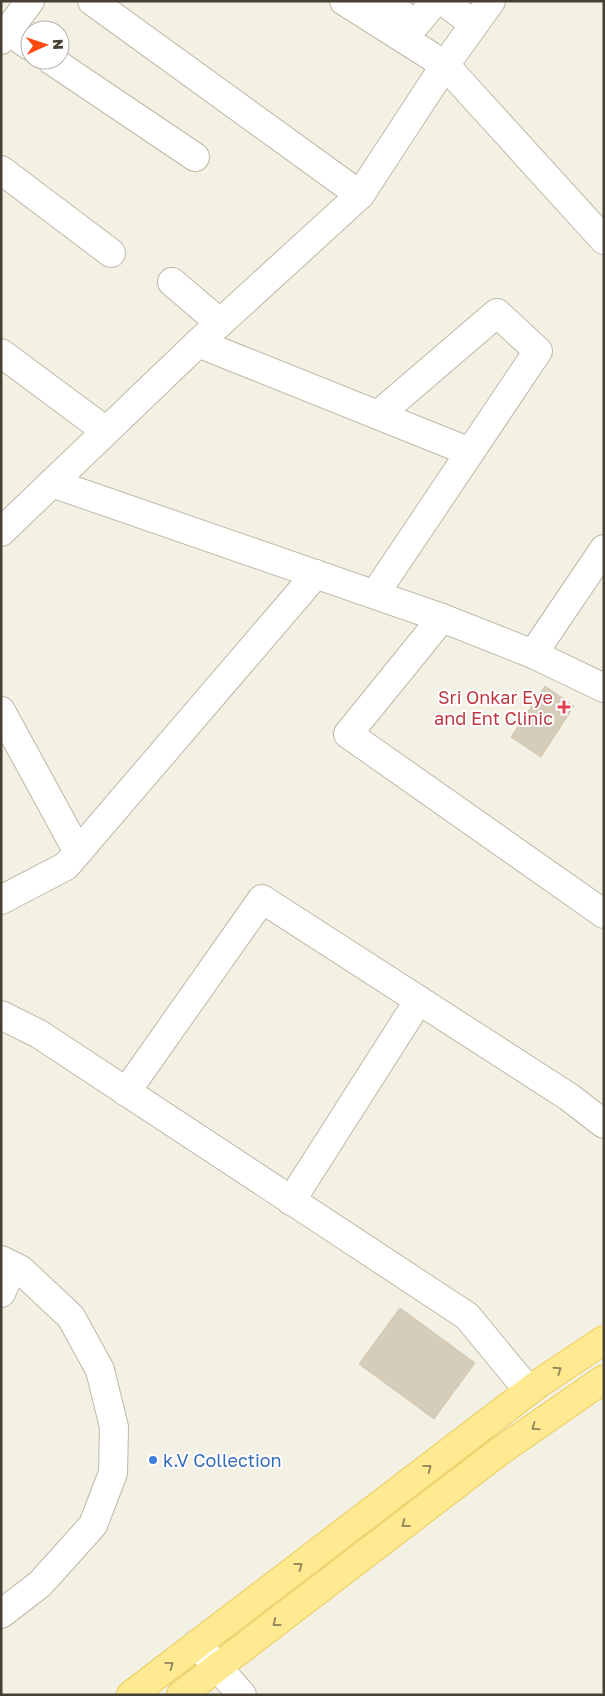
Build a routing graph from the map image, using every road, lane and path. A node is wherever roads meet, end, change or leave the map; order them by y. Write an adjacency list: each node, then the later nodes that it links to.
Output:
1 (30, 1): 9 (street)
2 (92, 1): 15 (street)
3 (344, 1): 11 (street)
4 (381, 1): 5 (street)
5 (435, 1)
6 (443, 1): 8 (street)
7 (491, 1): 8 (street)
8 (474, 24): 11 (street)
9 (5, 35): 10 (street)
10 (20, 42)
11 (445, 65): 15 (street); 16 (street)
12 (66, 70): 13 (street)
13 (195, 157)
14 (1, 170): 17 (street)
15 (360, 195): 19 (street)
16 (604, 240)
17 (111, 253)
18 (172, 282): 19 (street)
19 (220, 323): 20 (street)
20 (198, 343): 22 (street); 23 (street)
21 (1, 353): 23 (street)
22 (378, 415): 24 (street); 24 (street)
23 (106, 431): 25 (street)
24 (470, 452): 29 (street)
25 (52, 483): 26 (street); 28 (street)
26 (1, 532)
27 (604, 549): 31 (street)
28 (316, 574): 29 (street); 34 (street)
29 (375, 594): 30 (street)
30 (442, 618): 31 (street); 36 (street)
31 (533, 654): 32 (street)
32 (604, 688)
33 (1, 711): 34 (street)
34 (78, 852): 35 (street)
35 (1, 900)
36 (604, 914)
37 (419, 1000): 39 (street); 40 (street); 41 (street)
38 (1, 1015): 39 (street)
39 (126, 1092): 41 (street)
40 (604, 1124)
41 (291, 1201): 46 (street)
42 (7, 1263): 43 (street); 47 (street)
43 (1, 1293)
44 (604, 1340): 46 (main road, one-way to 44)
45 (604, 1379): 49 (main road, one-way to 49)
46 (530, 1390): 48 (main road, one-way to 46)
47 (1, 1614)
48 (197, 1644): 49 (street); 50 (main road, one-way to 48)
49 (218, 1668): 51 (main road); 52 (street)
50 (132, 1695)
51 (182, 1695)
52 (242, 1695)

